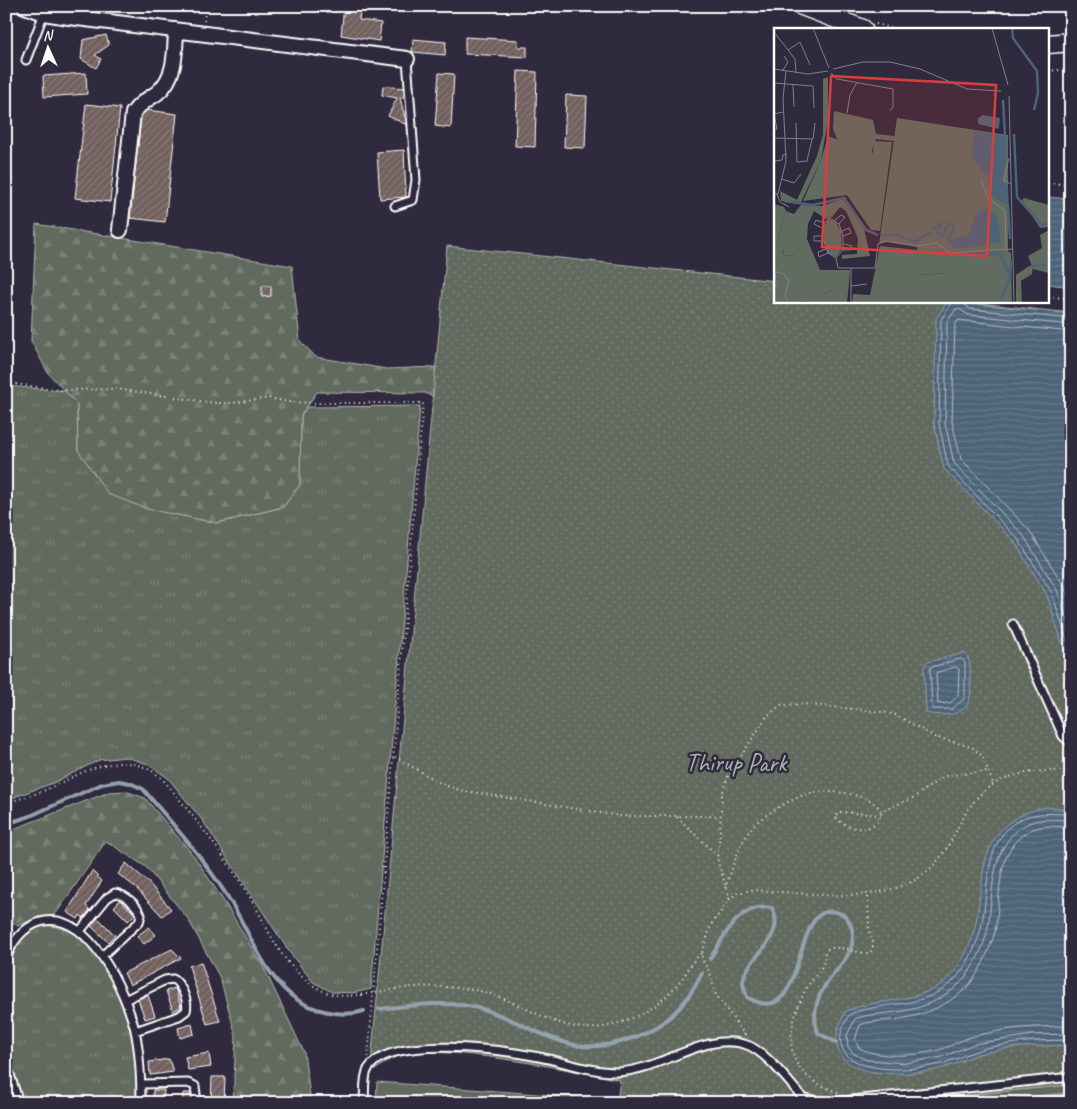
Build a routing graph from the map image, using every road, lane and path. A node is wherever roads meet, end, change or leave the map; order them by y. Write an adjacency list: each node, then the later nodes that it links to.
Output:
1 (25, 6): 3 (street)
2 (802, 6): 4 (street)
3 (44, 13): 5 (street); 9 (lane)
4 (860, 28)
5 (176, 30): 8 (street); 15 (street)
6 (1071, 42): 7 (street)
7 (1050, 44)
8 (407, 59): 14 (lane)
9 (26, 60)
10 (1071, 69): 11 (path)
11 (1050, 71)
12 (1050, 183): 13 (path)
13 (1071, 184)
14 (395, 206)
15 (120, 230)
16 (1050, 297): 17 (path)
17 (1071, 298)
18 (6, 383): 21 (path)
19 (1013, 624): 20 (lane)
20 (1071, 743)
21 (395, 757): 29 (path); 38 (path)
22 (988, 771): 24 (path); 26 (path); 28 (path)
23 (1071, 773): 24 (path)
24 (994, 784): 32 (path)
25 (6, 803): 38 (path)
26 (881, 811): 27 (path); 31 (path)
27 (881, 815): 27 (path)
28 (720, 816): 29 (path); 30 (path)
29 (677, 817): 30 (path)
30 (718, 856): 31 (path)
31 (725, 888): 33 (path)
32 (868, 894): 33 (path); 46 (path)
33 (730, 899): 35 (path)
34 (80, 931): 36 (lane); 36 (lane); 37 (lane)
35 (702, 953): 38 (path); 41 (path)
36 (103, 955): 39 (lane)
37 (7, 957)
38 (372, 993): 43 (path)
39 (125, 1000): 40 (lane); 40 (lane)
40 (135, 1031): 45 (lane)
41 (755, 1048): 43 (lane); 46 (lane)
42 (7, 1067): 47 (lane)
43 (367, 1070): 50 (lane)
44 (1071, 1078): 46 (lane)
45 (141, 1084): 48 (lane); 49 (lane)
46 (851, 1100)
47 (19, 1103)
48 (141, 1103)
49 (197, 1103)
50 (364, 1103)

